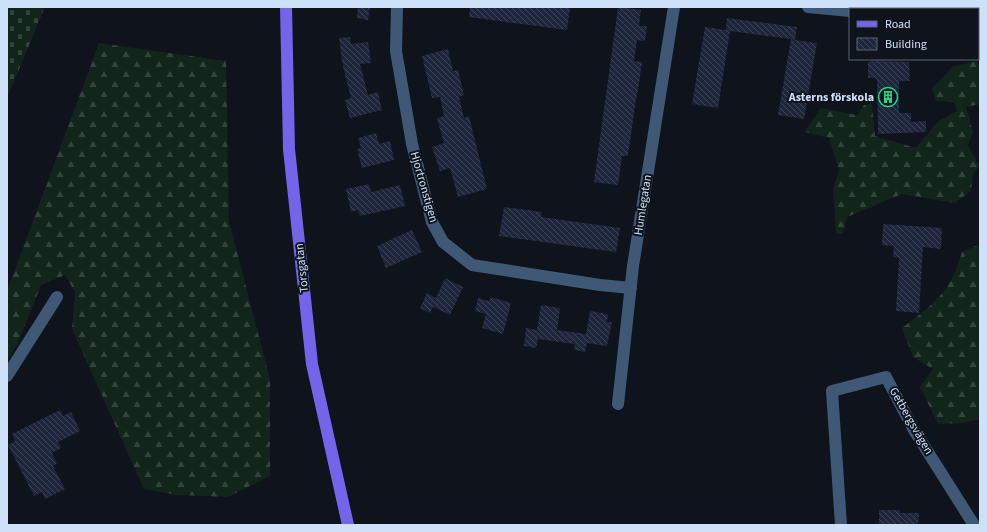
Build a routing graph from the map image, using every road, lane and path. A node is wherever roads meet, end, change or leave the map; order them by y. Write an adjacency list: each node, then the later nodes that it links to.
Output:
1 (286, 7): 12 (main road, Torsgatan)
2 (397, 7): 8 (street, Hjortronstigen)
3 (674, 7): 8 (street, Humlegatan)
4 (808, 7): 7 (street)
5 (945, 7): 6 (street)
6 (930, 8)
7 (845, 10)
8 (631, 288): 11 (street, Humlegatan)
9 (57, 297): 10 (street)
10 (7, 376)
11 (618, 404)
12 (348, 525)
13 (841, 525): 14 (street, Getbergsvägen)
14 (974, 525)

